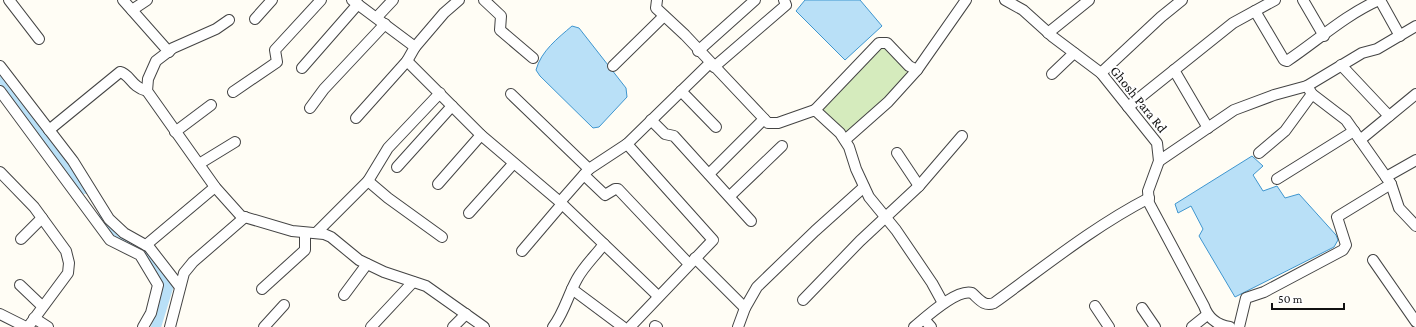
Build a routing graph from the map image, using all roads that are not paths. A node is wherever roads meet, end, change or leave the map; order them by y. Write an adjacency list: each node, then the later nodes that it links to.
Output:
1 (9, 0): 31 (street)
2 (123, 0): 20 (street)
3 (147, 0): 20 (street)
4 (272, 0): 24 (street)
5 (321, 0): 51 (street)
6 (393, 0): 23 (street)
7 (459, 0): 32 (street)
8 (484, 0): 36 (street)
9 (657, 0): 22 (street)
10 (755, 0): 33 (street)
11 (784, 0): 38 (street)
12 (966, 0): 43 (street)
13 (1005, 0): 28 (street, Ghosh Para Rd)
14 (1089, 0): 28 (street)
15 (1182, 0): 45 (street)
16 (1275, 0): 21 (street)
17 (1303, 0): 29 (street)
18 (1382, 1): 29 (street); 30 (street)
19 (355, 2): 23 (street); 42 (street)
20 (132, 10): 34 (street)
21 (1255, 11): 29 (street); 44 (street)
22 (664, 16): 33 (street); 41 (street)
23 (377, 17): 26 (street)
24 (256, 19)
25 (229, 20): 34 (street)
26 (385, 24): 32 (street); 58 (street)
27 (1416, 26): 30 (street)
28 (1048, 33): 35 (street, Ghosh Para Rd)
29 (1324, 36)
30 (1400, 36): 39 (street)
31 (39, 39)
32 (415, 47): 37 (street)
33 (698, 51): 38 (street)
34 (169, 52): 49 (street)
35 (1074, 53): 45 (street, Ghosh Para Rd); 46 (street)
36 (533, 58)
37 (407, 61): 52 (street); 61 (street)
38 (712, 65): 50 (street); 62 (street)
39 (1341, 65): 47 (street); 60 (street)
40 (0, 66): 66 (street)
41 (613, 66)
42 (302, 68)
43 (917, 70): 59 (street); 71 (street)
44 (1174, 70): 57 (street); 65 (street)
45 (1101, 73): 57 (street, Ghosh Para Rd)
46 (1052, 74)
47 (1310, 90): 65 (street); 67 (street); 77 (street)
48 (0, 91): 133 (street)
49 (148, 91): 66 (street); 68 (street)
50 (681, 91): 63 (street); 64 (street)
51 (233, 92)
52 (440, 93): 56 (street); 87 (street)
53 (511, 94): 84 (street)
54 (1416, 94): 60 (street)
55 (211, 105): 68 (street)
56 (452, 106): 69 (street); 82 (street)
57 (1128, 107): 79 (street, Ghosh Para Rd)
58 (310, 108)
59 (814, 110): 62 (street); 71 (street)
60 (1389, 116): 72 (street)
61 (356, 118)
62 (764, 119): 85 (street)
63 (651, 120): 74 (street); 85 (street)
64 (716, 127)
65 (1208, 128): 79 (street)
66 (49, 130): 107 (street)
67 (1354, 131): 72 (street); 86 (street)
68 (175, 132): 80 (street)
69 (481, 135): 81 (street); 89 (street)
70 (962, 136): 90 (street)
71 (845, 140): 91 (street)
72 (1360, 140): 88 (street)
73 (235, 142): 80 (street)
74 (627, 144): 84 (street); 110 (street)
75 (782, 146): 93 (street)
76 (897, 153): 90 (street)
77 (1259, 153)
78 (1416, 160): 88 (street)
79 (1159, 161): 94 (street, Ghosh Para Rd)
80 (199, 164): 92 (street)
81 (513, 164): 95 (street); 96 (street)
82 (397, 166)
83 (0, 172): 98 (street)
84 (587, 172): 95 (street); 110 (street)
85 (709, 174): 93 (street)
86 (1277, 179)
87 (368, 181): 103 (street); 104 (street)
88 (1389, 181): 101 (street); 149 (street)
89 (438, 184)
90 (919, 186): 99 (street)
91 (864, 187): 99 (street); 124 (street)
92 (215, 188): 97 (street); 107 (street)
93 (730, 196): 100 (street)
94 (1149, 198): 120 (street); 128 (street)
95 (561, 203): 106 (street); 108 (street)
96 (469, 213)
97 (245, 217): 102 (street); 114 (street)
98 (42, 218): 105 (street); 122 (street)
99 (886, 218): 119 (street); 120 (street)
100 (751, 220)
101 (1416, 226)
102 (305, 233): 103 (street); 115 (street)
103 (316, 233): 111 (street)
104 (442, 237)
105 (21, 239)
106 (604, 244): 116 (street); 118 (street)
107 (146, 245): 114 (street)
108 (522, 251)
109 (1373, 260): 130 (street)
110 (692, 261): 118 (street); 124 (street)
111 (368, 264): 112 (street); 117 (street)
112 (413, 282): 127 (street); 136 (street)
113 (20, 285): 122 (street)
114 (180, 286): 134 (street)
115 (262, 289)
116 (572, 289): 139 (street); 140 (street)
117 (344, 295)
118 (658, 296): 141 (street)
119 (803, 300)
120 (943, 303): 129 (street)
121 (284, 305): 135 (street)
122 (42, 306): 131 (street)
123 (1095, 306): 145 (street)
124 (744, 308): 142 (street)
125 (1142, 308): 146 (street)
126 (0, 314): 131 (street)
127 (466, 314): 137 (street); 138 (street)
128 (1207, 315): 147 (street); 148 (street)
129 (924, 319): 143 (street); 144 (street)
130 (1416, 322): 150 (street)
131 (29, 324): 132 (street)
132 (48, 327)
133 (143, 327)
134 (170, 327)
135 (264, 327)
136 (371, 327)
137 (453, 327)
138 (484, 327)
139 (553, 327)
140 (623, 327)
141 (630, 327)
142 (738, 327)
143 (914, 327)
144 (932, 327)
145 (1109, 327)
146 (1155, 327)
147 (1192, 327)
148 (1230, 327)
149 (1239, 327)
150 (1408, 327)

